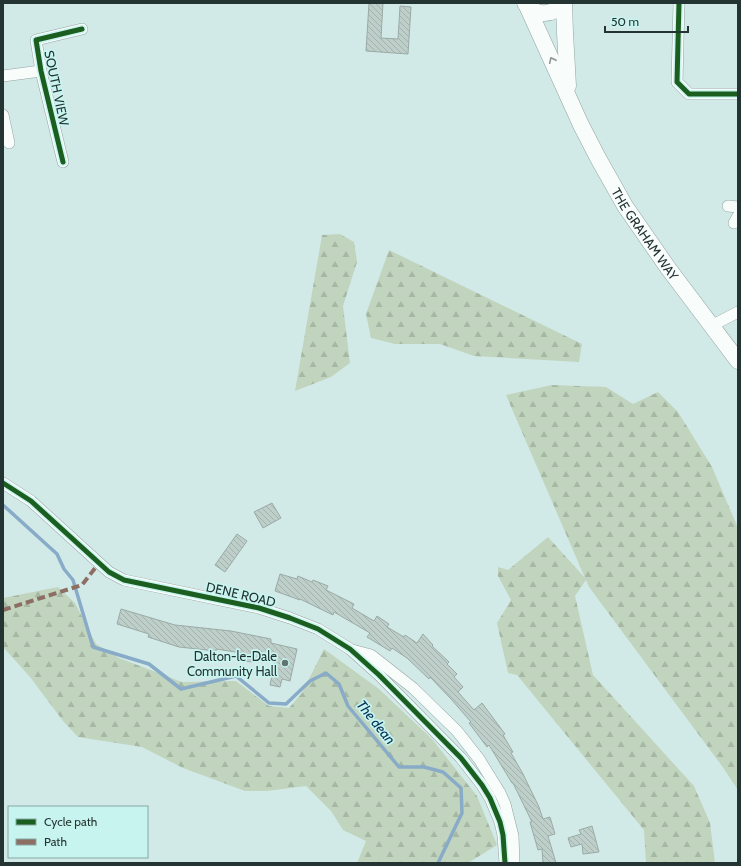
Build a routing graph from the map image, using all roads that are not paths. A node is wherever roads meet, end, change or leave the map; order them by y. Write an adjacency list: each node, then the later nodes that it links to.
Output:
1 (564, 3): 3 (main road); 8 (main road, THE GRAHAM WAY)
2 (679, 3): 7 (street)
3 (526, 4): 8 (main road, THE GRAHAM WAY, one-way to 3)
4 (82, 29): 5 (street, SOUTH VIEW)
5 (41, 71): 6 (street); 11 (street, SOUTH VIEW)
6 (3, 76)
7 (738, 94)
8 (569, 96): 13 (main road, THE GRAHAM WAY)
9 (3, 115): 10 (street)
10 (9, 143)
11 (63, 162)
12 (738, 312): 13 (street)
13 (711, 326): 14 (main road, THE GRAHAM WAY)
14 (738, 361)
15 (3, 483): 16 (street, DENE ROAD)
16 (350, 649): 17 (street, DENE ROAD); 18 (street, DENE ROAD)
17 (505, 863)
18 (514, 863)

